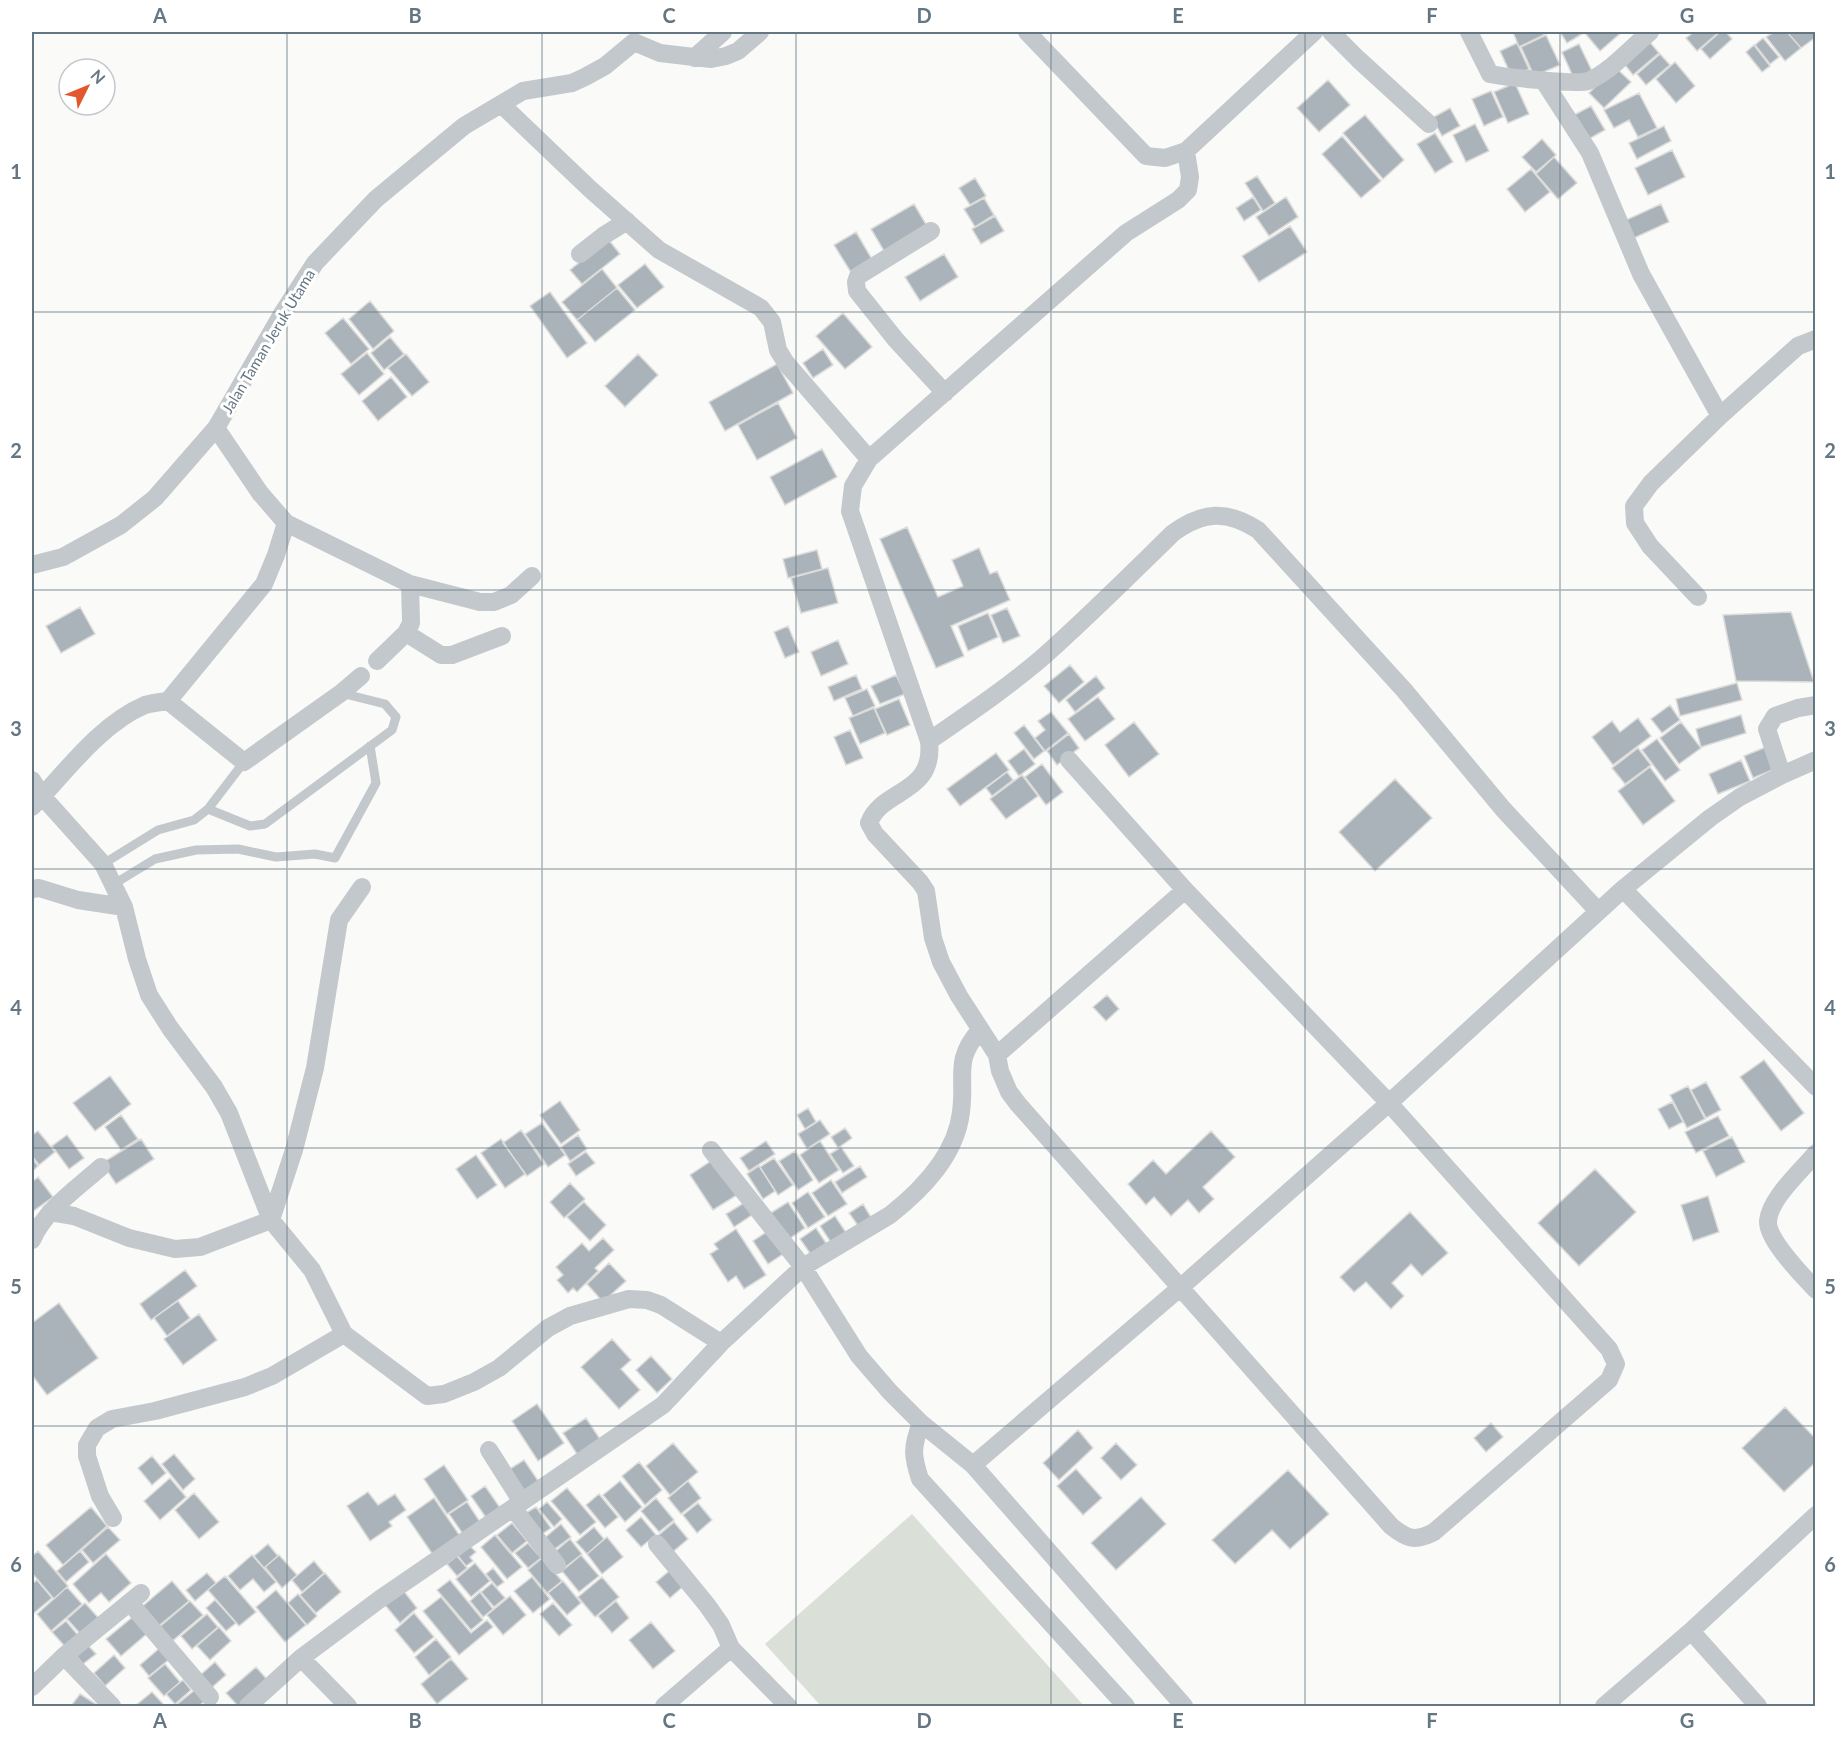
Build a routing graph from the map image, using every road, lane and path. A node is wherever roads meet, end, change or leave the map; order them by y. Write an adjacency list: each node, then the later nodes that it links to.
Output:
1 (650, 32): 9 (street, Jalan Taman Jeruk Utama)
2 (723, 32): 10 (street)
3 (760, 32): 10 (street)
4 (1028, 32): 14 (street)
5 (1314, 32): 14 (street)
6 (1331, 32): 13 (street)
7 (1470, 32): 11 (street)
8 (1650, 32): 11 (street)
9 (634, 42): 10 (street); 12 (street, Jalan Taman Jeruk Utama)
10 (694, 58)
11 (1543, 80): 20 (street)
12 (501, 104): 15 (street); 21 (street, Jalan Taman Jeruk Utama)
13 (1429, 124)
14 (1186, 151): 19 (street)
15 (627, 221): 17 (street); 22 (street)
16 (931, 231): 19 (street)
17 (580, 254)
18 (1815, 339): 20 (street)
19 (945, 393): 22 (street)
20 (1720, 417): 27 (street)
21 (216, 428): 23 (street); 24 (street, Jalan Taman Jeruk Utama)
22 (869, 459): 35 (street)
23 (286, 523): 26 (street); 33 (street)
24 (32, 566)
25 (532, 576): 26 (street)
26 (410, 584): 28 (street)
27 (1698, 597)
28 (406, 633): 29 (street); 30 (street)
29 (502, 636)
30 (377, 661)
31 (361, 676): 32 (street)
32 (341, 693): 36 (lane); 39 (street)
33 (168, 701): 39 (street); 42 (street)
34 (1815, 705): 40 (street)
35 (929, 741): 51 (street); 52 (street)
36 (370, 746): 43 (lane); 45 (lane)
37 (1069, 760): 49 (street)
38 (1815, 760): 40 (street)
39 (244, 762): 43 (lane)
40 (1782, 775): 48 (street)
41 (32, 780): 42 (street)
42 (37, 801): 44 (street)
43 (208, 809): 44 (lane)
44 (103, 864): 45 (street)
45 (114, 884): 50 (street)
46 (362, 887): 60 (street)
47 (32, 889): 50 (street)
48 (1623, 889): 51 (street); 54 (street)
49 (1185, 890): 53 (street); 55 (street)
50 (123, 907): 60 (street)
51 (1598, 911): 55 (street)
52 (980, 1030): 53 (street); 62 (street)
53 (997, 1055): 63 (street)
54 (1815, 1087)
55 (1389, 1103): 63 (street); 63 (street)
56 (711, 1150): 62 (street)
57 (1815, 1153): 64 (street)
58 (101, 1167): 59 (street)
59 (50, 1212): 60 (street); 61 (street)
60 (271, 1220): 65 (street)
61 (32, 1240)
62 (803, 1267): 66 (street); 67 (street)
63 (1181, 1287): 69 (street)
64 (1815, 1290)
65 (344, 1334): 66 (street); 72 (street)
66 (721, 1343): 70 (street)
67 (921, 1423): 69 (street); 86 (street)
68 (489, 1450): 70 (street)
69 (973, 1465): 87 (street)
70 (518, 1505): 74 (street); 78 (street)
71 (1815, 1515): 75 (street)
72 (113, 1518)
73 (657, 1544): 76 (street)
74 (557, 1565)
75 (1691, 1631): 88 (street); 89 (street)
76 (732, 1648): 84 (street); 85 (street)
77 (64, 1656): 79 (street); 80 (street); 81 (street)
78 (301, 1658): 82 (street); 83 (street)
79 (32, 1687)
80 (210, 1697)
81 (112, 1707)
82 (248, 1707)
83 (348, 1707)
84 (664, 1707)
85 (788, 1707)
86 (1126, 1707)
87 (1184, 1707)
88 (1604, 1707)
89 (1758, 1707)

